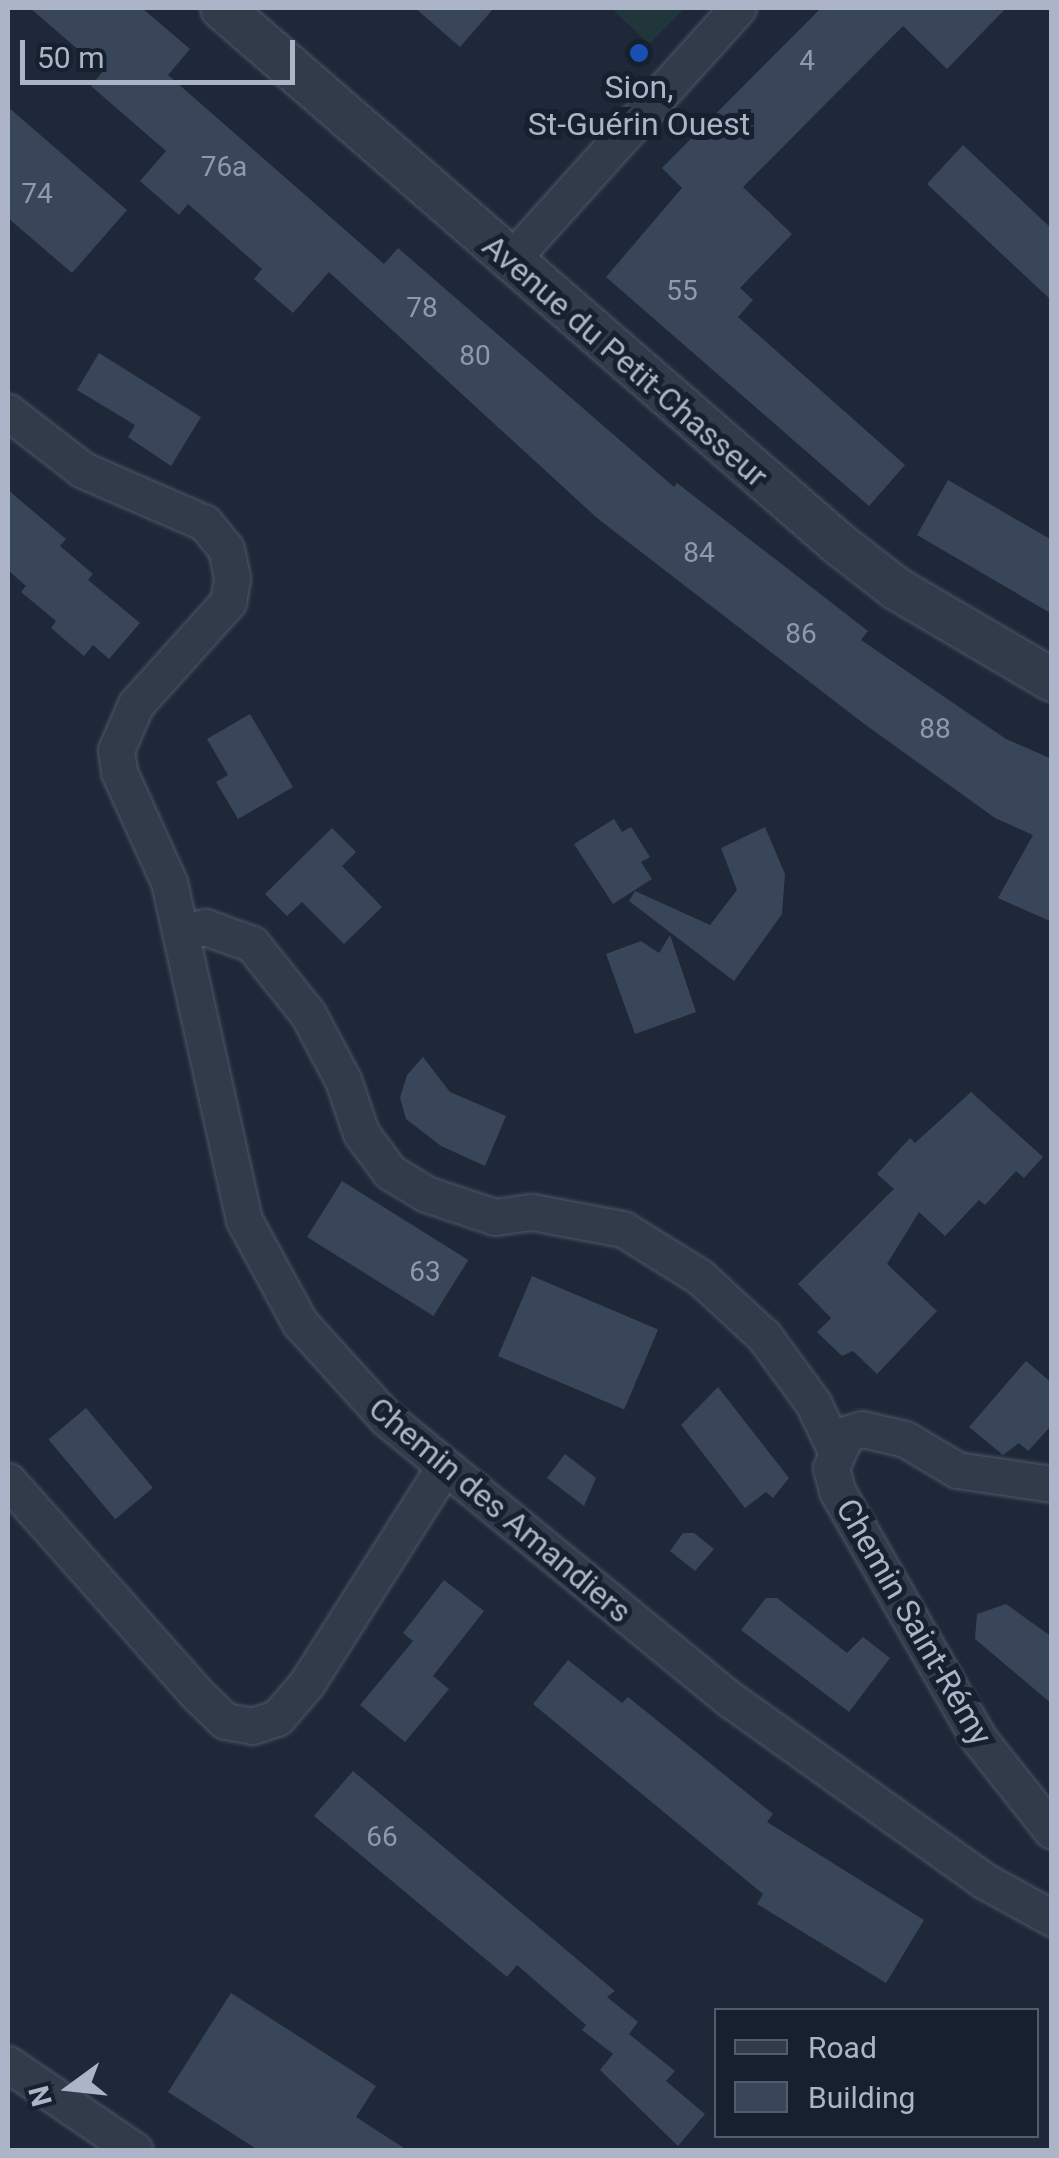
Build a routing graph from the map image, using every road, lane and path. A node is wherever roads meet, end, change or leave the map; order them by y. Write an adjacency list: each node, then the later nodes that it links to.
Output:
1 (222, 8): 3 (street, Avenue du Petit-Chasseur)
2 (738, 8): 3 (street)
3 (509, 262): 5 (street, Avenue du Petit-Chasseur)
4 (8, 412): 6 (street, Chemin des Amandiers)
5 (1052, 680)
6 (181, 932): 7 (street); 8 (street, Chemin des Amandiers)
7 (836, 1449): 10 (street); 11 (street, Chemin Saint-Rémy)
8 (444, 1467): 9 (street); 12 (street, Chemin des Amandiers)
9 (8, 1481)
10 (1052, 1484)
11 (1052, 1832)
12 (1052, 1918)
13 (8, 2064): 14 (street)
14 (134, 2150)

